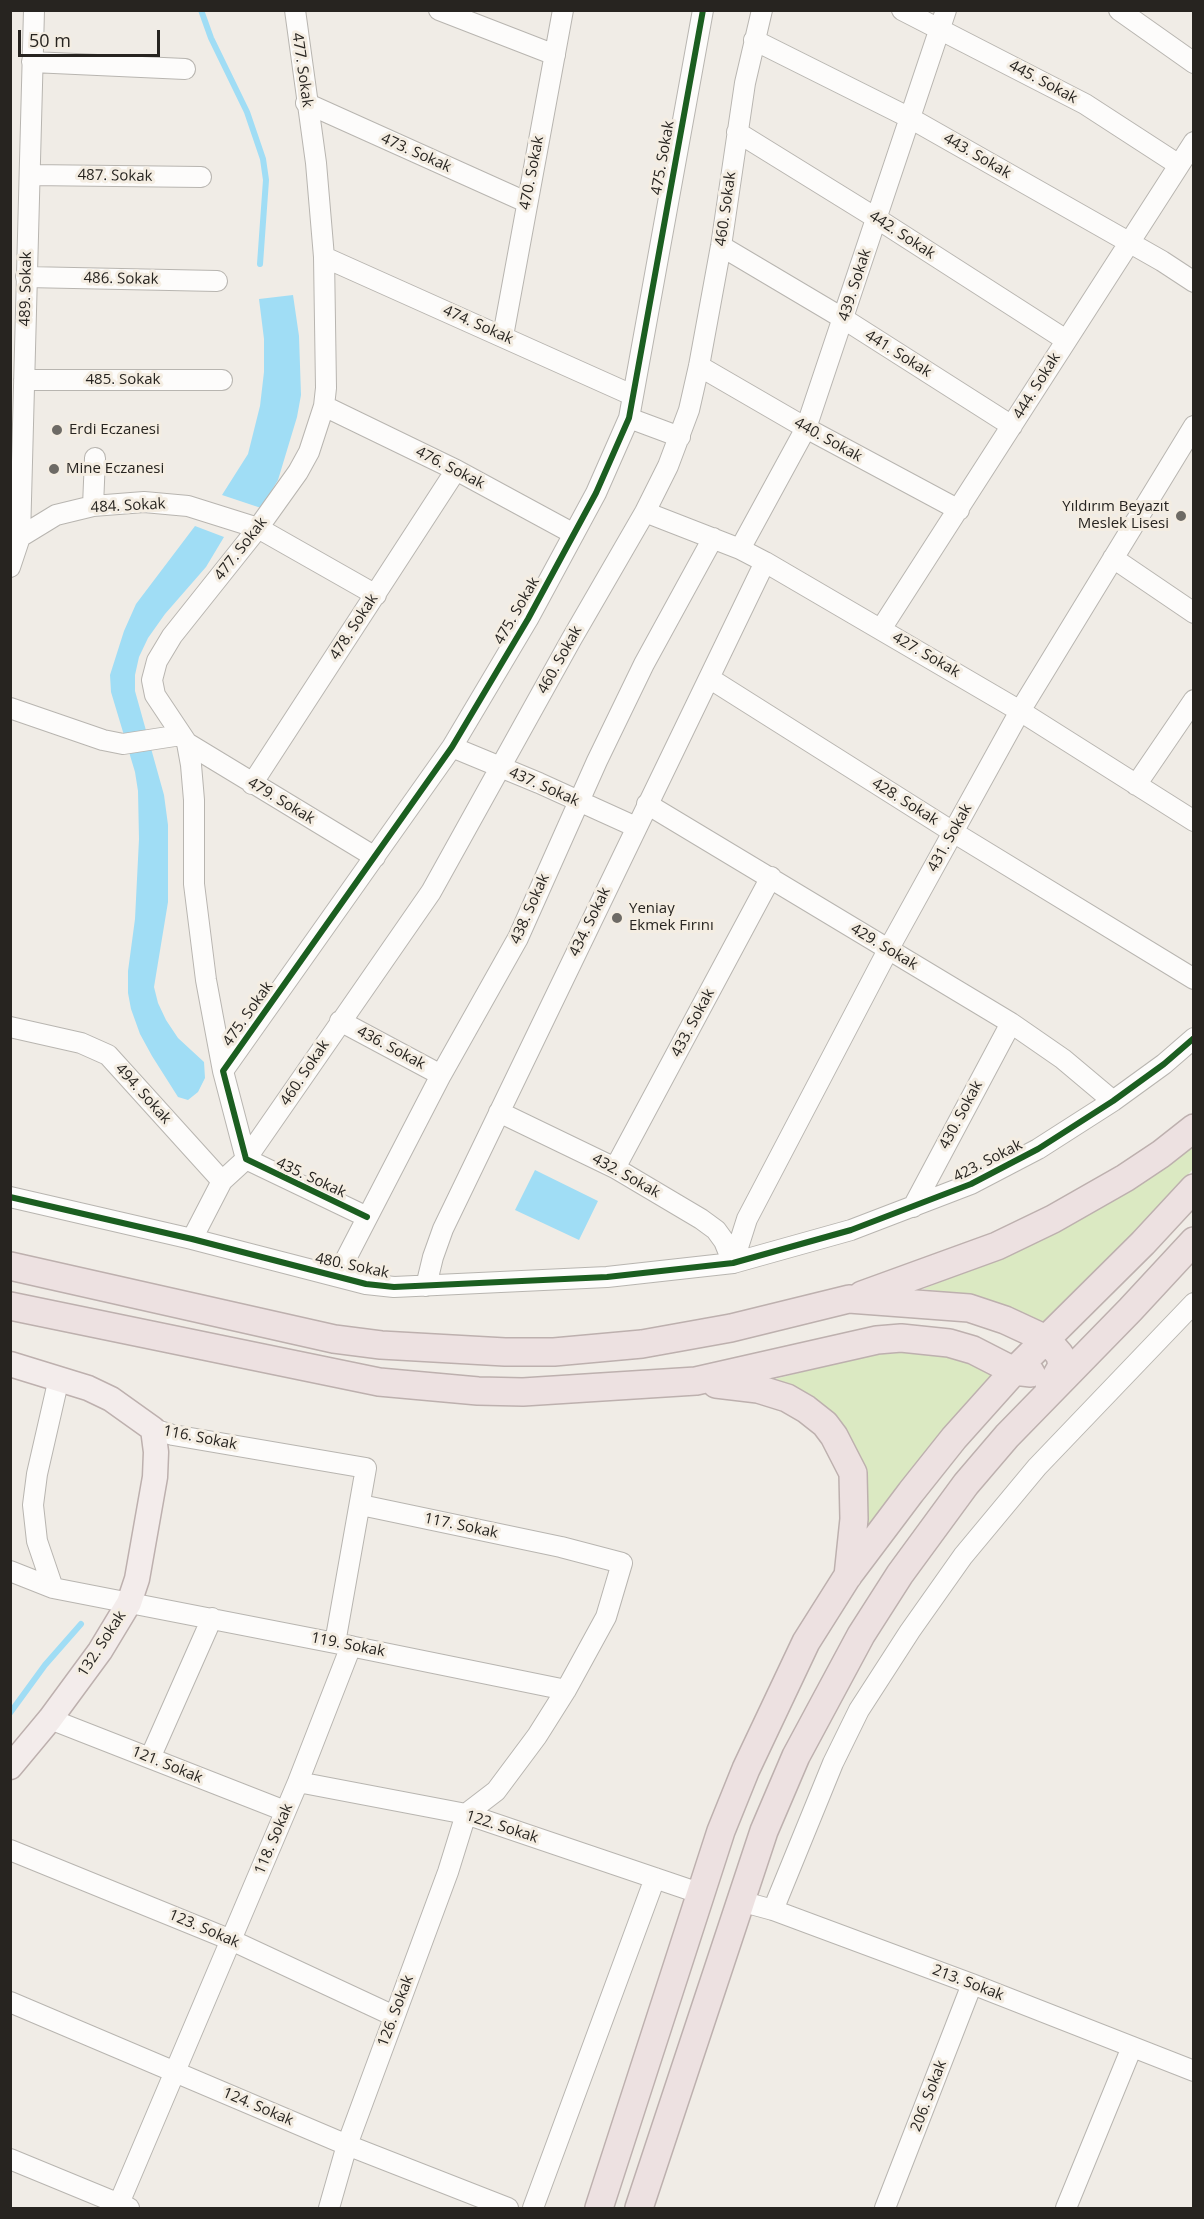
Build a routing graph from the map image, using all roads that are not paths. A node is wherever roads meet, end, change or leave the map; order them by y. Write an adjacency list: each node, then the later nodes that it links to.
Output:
1 (34, 10): 13 (street, 489. Sokak)
2 (295, 10): 16 (street, 477. Sokak)
3 (439, 10): 12 (street)
4 (563, 10): 12 (street, 470. Sokak)
5 (703, 10): 37 (street, 475. Sokak)
6 (762, 10): 11 (street, 460. Sokak)
7 (902, 10): 10 (street, 445. Sokak)
8 (946, 10): 10 (street, 439. Sokak)
9 (1119, 10): 14 (street)
10 (940, 30): 17 (street, 439. Sokak); 20 (street, 445. Sokak)
11 (754, 40): 17 (street, 443. Sokak); 18 (street, 460. Sokak)
12 (555, 55): 23 (street, 470. Sokak)
13 (32, 62): 15 (street); 21 (street, 489. Sokak)
14 (1194, 63)
15 (185, 69)
16 (306, 103): 23 (street, 473. Sokak); 27 (street, 477. Sokak)
17 (910, 118): 24 (street, 439. Sokak); 25 (street, 443. Sokak)
18 (737, 132): 24 (street, 442. Sokak); 26 (street, 460. Sokak)
19 (1194, 142): 20 (street, 444. Sokak)
20 (1179, 165): 25 (street, 444. Sokak)
21 (30, 175): 22 (street, 487. Sokak); 28 (street, 489. Sokak)
22 (201, 177)
23 (526, 202): 32 (street, 470. Sokak)
24 (876, 218): 31 (street, 439. Sokak); 33 (street, 442. Sokak)
25 (1130, 244): 30 (street, 443. Sokak); 33 (street, 444. Sokak)
26 (721, 246): 31 (street, 441. Sokak); 34 (street, 460. Sokak)
27 (324, 257): 32 (street, 474. Sokak); 38 (street, 477. Sokak)
28 (26, 277): 29 (street, 486. Sokak); 35 (street, 489. Sokak)
29 (217, 281)
30 (1194, 282)
31 (844, 319): 40 (street, 441. Sokak); 42 (street, 439. Sokak)
32 (503, 336): 37 (street, 474. Sokak)
33 (1066, 340): 40 (street, 444. Sokak)
34 (699, 366): 42 (street, 440. Sokak); 43 (street, 460. Sokak)
35 (24, 380): 36 (street, 485. Sokak); 51 (street, 489. Sokak)
36 (222, 380)
37 (632, 395): 39 (street, 475. Sokak)
38 (324, 406): 45 (street, 476. Sokak); 49 (street, 477. Sokak)
39 (629, 418): 43 (street); 50 (street, 475. Sokak)
40 (1012, 426): 47 (street, 444. Sokak)
41 (1194, 426): 54 (street, 431. Sokak)
42 (806, 428): 47 (street, 440. Sokak); 53 (street, 439. Sokak)
43 (680, 437): 48 (street, 460. Sokak)
44 (95, 458): 46 (street)
45 (456, 470): 50 (street, 476. Sokak); 57 (street, 478. Sokak)
46 (93, 506): 49 (street, 484. Sokak); 51 (street, 484. Sokak)
47 (959, 510): 59 (street, 444. Sokak)
48 (645, 512): 52 (street, 427. Sokak); 66 (street, 460. Sokak)
49 (258, 528): 57 (street, 484. Sokak); 64 (street, 477. Sokak)
50 (574, 534): 65 (street, 475. Sokak)
51 (15, 535): 56 (street, 489. Sokak)
52 (713, 538): 53 (street, 427. Sokak); 69 (street, 438. Sokak)
53 (740, 549): 55 (street, 427. Sokak)
54 (1113, 558): 58 (street); 63 (street, 431. Sokak)
55 (765, 562): 59 (street, 427. Sokak); 60 (street, 434. Sokak)
56 (10, 567)
57 (376, 595): 67 (street, 478. Sokak)
58 (1194, 613)
59 (881, 629): 63 (street, 427. Sokak)
60 (709, 678): 70 (street, 434. Sokak); 73 (street, 428. Sokak)
61 (1194, 700): 68 (street)
62 (10, 708): 64 (street)
63 (1020, 711): 68 (street, 427. Sokak); 73 (street, 431. Sokak)
64 (184, 739): 67 (street, 479. Sokak); 82 (street, 477. Sokak)
65 (452, 747): 66 (street, 437. Sokak); 74 (street, 475. Sokak)
66 (500, 767): 69 (street, 437. Sokak); 78 (street, 460. Sokak)
67 (252, 784): 74 (street, 479. Sokak)
68 (1137, 784): 71 (street, 427. Sokak)
69 (578, 802): 72 (street, 437. Sokak); 83 (street, 438. Sokak)
70 (647, 804): 72 (street, 434. Sokak); 75 (street, 429. Sokak)
71 (1194, 821)
72 (636, 827): 85 (street, 434. Sokak)
73 (953, 832): 76 (street, 431. Sokak); 77 (street, 428. Sokak)
74 (375, 857): 82 (street, 475. Sokak)
75 (771, 877): 76 (street, 429. Sokak); 88 (street, 433. Sokak)
76 (888, 950): 79 (street, 429. Sokak); 96 (street, 431. Sokak)
77 (1194, 979)
78 (340, 1021): 83 (street, 436. Sokak); 87 (street, 460. Sokak)
79 (1011, 1023): 84 (street, 429. Sokak); 92 (street, 430. Sokak)
80 (10, 1027): 89 (street, 494. Sokak)
81 (1194, 1038): 84 (street, 423. Sokak)
82 (223, 1071): 87 (street)
83 (441, 1075): 93 (street, 438. Sokak)
84 (1113, 1101): 92 (street, 423. Sokak)
85 (499, 1112): 88 (street, 432. Sokak); 99 (street, 434. Sokak)
86 (1194, 1128): 100 (highway)
87 (246, 1159): 89 (street, 460. Sokak); 93 (street, 435. Sokak)
88 (615, 1168): 96 (street, 432. Sokak)
89 (222, 1181): 94 (street, 460. Sokak)
90 (1194, 1188): 103 (highway)
91 (10, 1197): 94 (street, 480. Sokak)
92 (913, 1208): 96 (street, 423. Sokak)
93 (367, 1218): 98 (street, 438. Sokak)
94 (192, 1239): 98 (street, 480. Sokak)
95 (1194, 1241): 104 (highway)
96 (732, 1263): 99 (street, 480. Sokak)
97 (10, 1266): 100 (highway)
98 (337, 1276): 99 (street, 480. Sokak)
99 (426, 1286)
100 (849, 1299): 103 (highway)
101 (1194, 1303): 128 (street)
102 (10, 1306): 108 (highway)
103 (1046, 1339): 104 (highway); 106 (highway)
104 (1074, 1361): 106 (highway); 127 (highway)
105 (10, 1364): 107 (main road, 116. Sokak)
106 (1014, 1371): 108 (highway); 112 (highway)
107 (59, 1378): 109 (main road, 116. Sokak); 113 (street)
108 (696, 1381): 112 (highway)
109 (153, 1428): 110 (street, 116. Sokak); 114 (main road, 132. Sokak)
110 (361, 1505): 116 (street); 117 (street, 117. Sokak)
111 (10, 1571): 113 (street, 119. Sokak)
112 (847, 1577): 126 (highway)
113 (53, 1588): 114 (street, 119. Sokak)
114 (129, 1603): 115 (street, 119. Sokak); 118 (main road, 132. Sokak)
115 (212, 1618): 116 (street, 119. Sokak); 119 (street)
116 (335, 1642): 117 (street, 119. Sokak); 121 (street, 118. Sokak)
117 (566, 1690): 123 (street)
118 (50, 1719): 119 (street, 121. Sokak); 120 (main road, 132. Sokak)
119 (150, 1758): 122 (street, 121. Sokak)
120 (10, 1767)
121 (298, 1782): 122 (street, 118. Sokak); 123 (street, 122. Sokak)
122 (285, 1811): 129 (street, 118. Sokak)
123 (466, 1814): 125 (street, 122. Sokak); 132 (street, 126. Sokak)
124 (10, 1850): 129 (street, 123. Sokak)
125 (655, 1878): 126 (street, 122. Sokak); 143 (street)
126 (699, 1893): 144 (highway)
127 (740, 1901): 128 (street, 213. Sokak); 145 (highway)
128 (773, 1910): 130 (street, 213. Sokak)
129 (231, 1940): 132 (street, 123. Sokak); 135 (street, 118. Sokak)
130 (972, 1984): 133 (street, 213. Sokak); 146 (street, 206. Sokak)
131 (10, 2002): 135 (street, 124. Sokak)
132 (393, 2016): 136 (street, 126. Sokak)
133 (1132, 2047): 134 (street, 213. Sokak); 147 (street)
134 (1194, 2071)
135 (175, 2072): 136 (street, 124. Sokak); 140 (street, 118. Sokak)
136 (346, 2145): 138 (street, 126. Sokak); 139 (street, 124. Sokak)
137 (10, 2159): 140 (street)
138 (331, 2200): 141 (street)
139 (486, 2204): 142 (street, 124. Sokak)
140 (122, 2207)
141 (319, 2208)
142 (508, 2208)
143 (534, 2208)
144 (599, 2208)
145 (639, 2208)
146 (885, 2208)
147 (1066, 2208)

